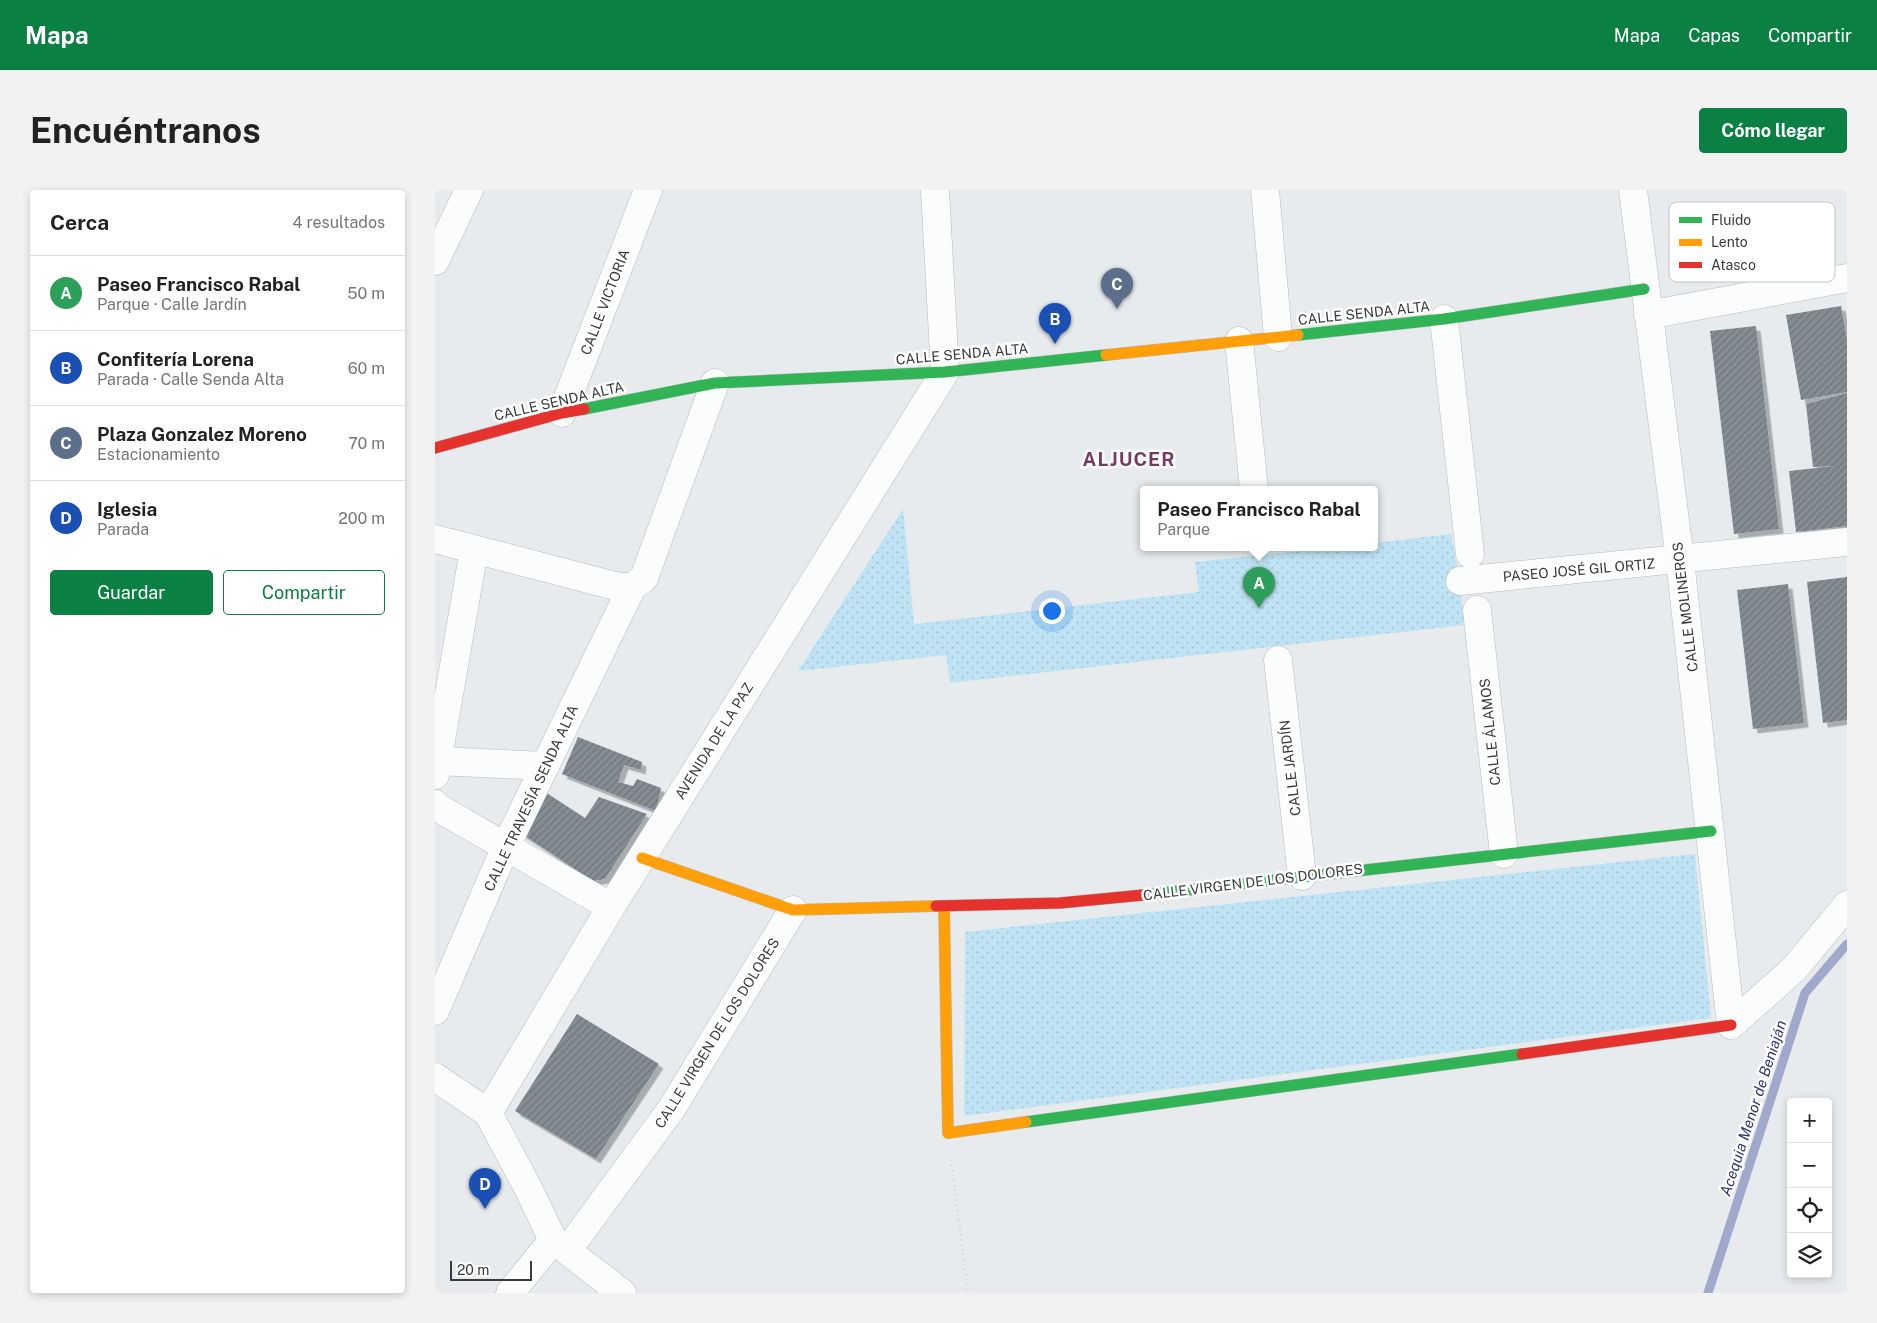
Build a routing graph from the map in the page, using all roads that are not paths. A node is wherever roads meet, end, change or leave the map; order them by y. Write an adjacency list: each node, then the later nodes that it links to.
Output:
1 (469, 190): 6 (street)
2 (648, 190): 14 (street, CALLE VICTORIA)
3 (935, 190): 12 (street)
4 (1265, 190): 10 (street)
5 (1633, 190): 8 (street, CALLE MOLINEROS)
6 (435, 261)
7 (1814, 282): 8 (street)
8 (1646, 302): 9 (street, CALLE SENDA ALTA); 21 (street, CALLE MOLINEROS)
9 (1443, 319): 10 (street, CALLE SENDA ALTA); 20 (street)
10 (1278, 337): 11 (street, CALLE SENDA ALTA)
11 (1239, 341): 12 (street, CALLE SENDA ALTA); 16 (street)
12 (945, 372): 13 (street, CALLE SENDA ALTA); 32 (street, AVENIDA DE LA PAZ)
13 (715, 383): 14 (street, CALLE SENDA ALTA); 23 (street, CALLE TRAVESÍA SENDA ALTA)
14 (562, 413): 15 (street, CALLE SENDA ALTA)
15 (435, 448)
16 (1255, 486)
17 (435, 539): 19 (street)
18 (1847, 542): 21 (street, PASEO JOSÉ GIL ORTIZ)
19 (474, 550): 23 (street); 27 (street)
20 (1470, 554)
21 (1680, 560): 22 (street, PASEO JOSÉ GIL ORTIZ); 29 (street, CALLE MOLINEROS)
22 (1460, 581)
23 (632, 587): 26 (street, CALLE TRAVESÍA SENDA ALTA)
24 (1477, 610): 31 (street, CALLE ÁLAMOS)
25 (1277, 660): 33 (street, CALLE JARDÍN)
26 (545, 766): 27 (street); 30 (street, CALLE TRAVESÍA SENDA ALTA)
27 (436, 768)
28 (435, 804): 30 (street)
29 (1711, 831): 31 (street, CALLE VIRGEN DE LOS DOLORES); 39 (street, CALLE MOLINEROS)
30 (506, 846): 36 (street); 38 (street, CALLE TRAVESÍA SENDA ALTA)
31 (1504, 854): 33 (street, CALLE VIRGEN DE LOS DOLORES)
32 (642, 858): 36 (street, AVENIDA DE LA PAZ); 37 (street, CALLE VIRGEN DE LOS DOLORES)
33 (1302, 876): 35 (street, CALLE VIRGEN DE LOS DOLORES)
34 (1847, 905): 39 (street)
35 (944, 906): 37 (street, CALLE VIRGEN DE LOS DOLORES); 39 (street)
36 (611, 907): 41 (street, AVENIDA DE LA PAZ)
37 (793, 910): 42 (street, CALLE VIRGEN DE LOS DOLORES)
38 (435, 1011)
39 (1731, 1025)
40 (435, 1076): 41 (street)
41 (488, 1113): 42 (street)
42 (560, 1246): 43 (street, CALLE VIRGEN DE LOS DOLORES); 44 (street)
43 (510, 1293)
44 (622, 1293)

